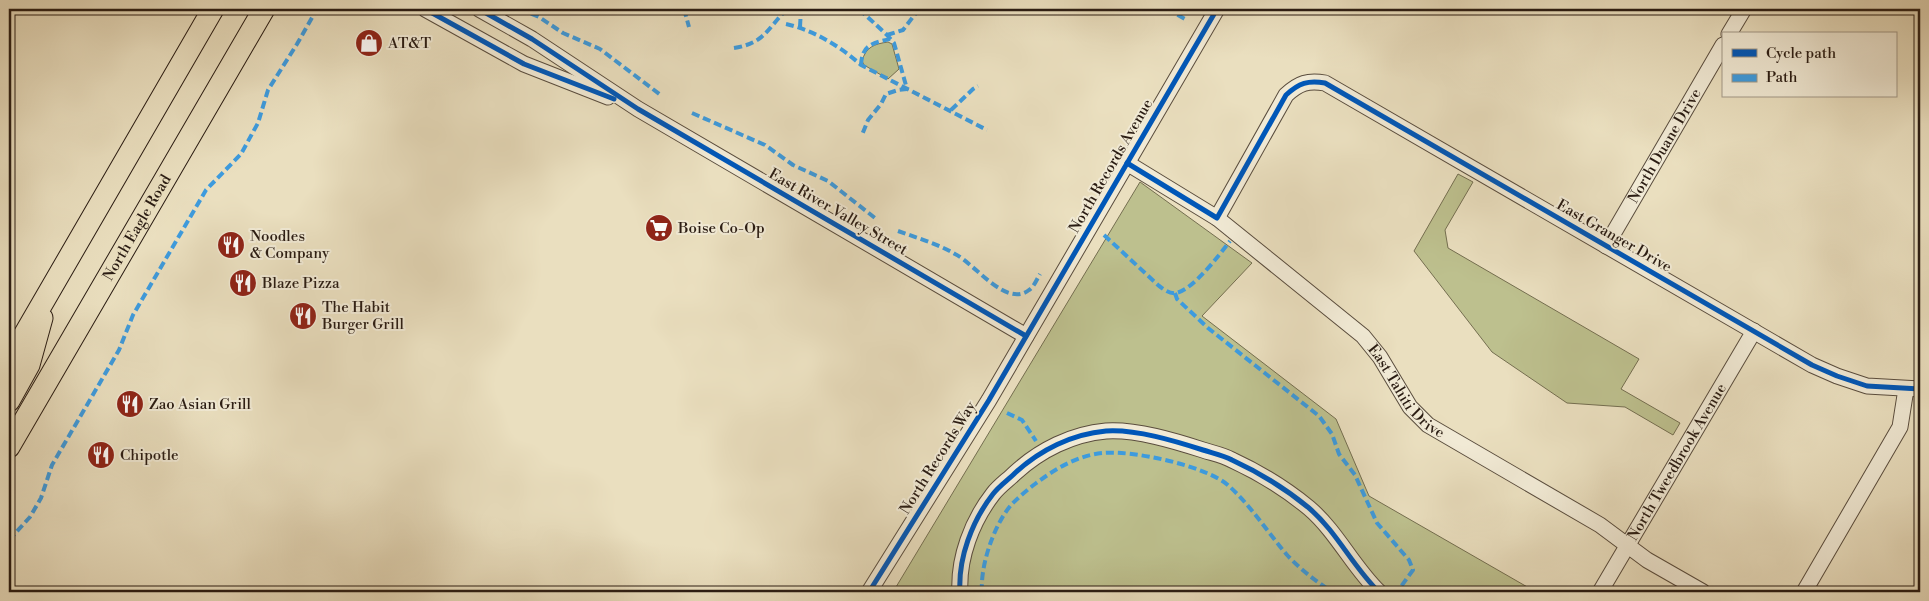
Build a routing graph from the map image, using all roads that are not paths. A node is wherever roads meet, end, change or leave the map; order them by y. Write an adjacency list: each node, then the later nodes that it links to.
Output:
1 (213, 9): 13 (highway)
2 (264, 9): 19 (highway, North Eagle Road)
3 (425, 9): 9 (street, East River Valley Street)
4 (479, 9): 9 (street, East River Valley Street)
5 (1217, 9): 10 (street, North Records Avenue)
6 (1744, 9): 7 (street)
7 (1730, 32)
8 (1722, 47): 12 (street, North Duane Drive)
9 (638, 109): 15 (street, East River Valley Street)
10 (1127, 163): 11 (street, East Tahiti Drive); 15 (street, North Records Avenue)
11 (1217, 218): 12 (street, East Granger Drive); 20 (street, East Tahiti Drive)
12 (1606, 246): 14 (street, East Granger Drive)
13 (50, 290): 16 (highway); 18 (highway)
14 (1754, 331): 17 (street, East Granger Drive); 20 (street, North Tweedbrook Avenue)
15 (1026, 336): 21 (street, North Records Way)
16 (9, 361)
17 (1913, 389): 26 (street)
18 (9, 401)
19 (9, 446)
20 (1627, 545): 24 (street, North Tweedbrook Avenue); 25 (street, East Tahiti Drive)
21 (869, 592)
22 (960, 592): 23 (street)
23 (1379, 592)
24 (1600, 592)
25 (1703, 592)
26 (1804, 592)

